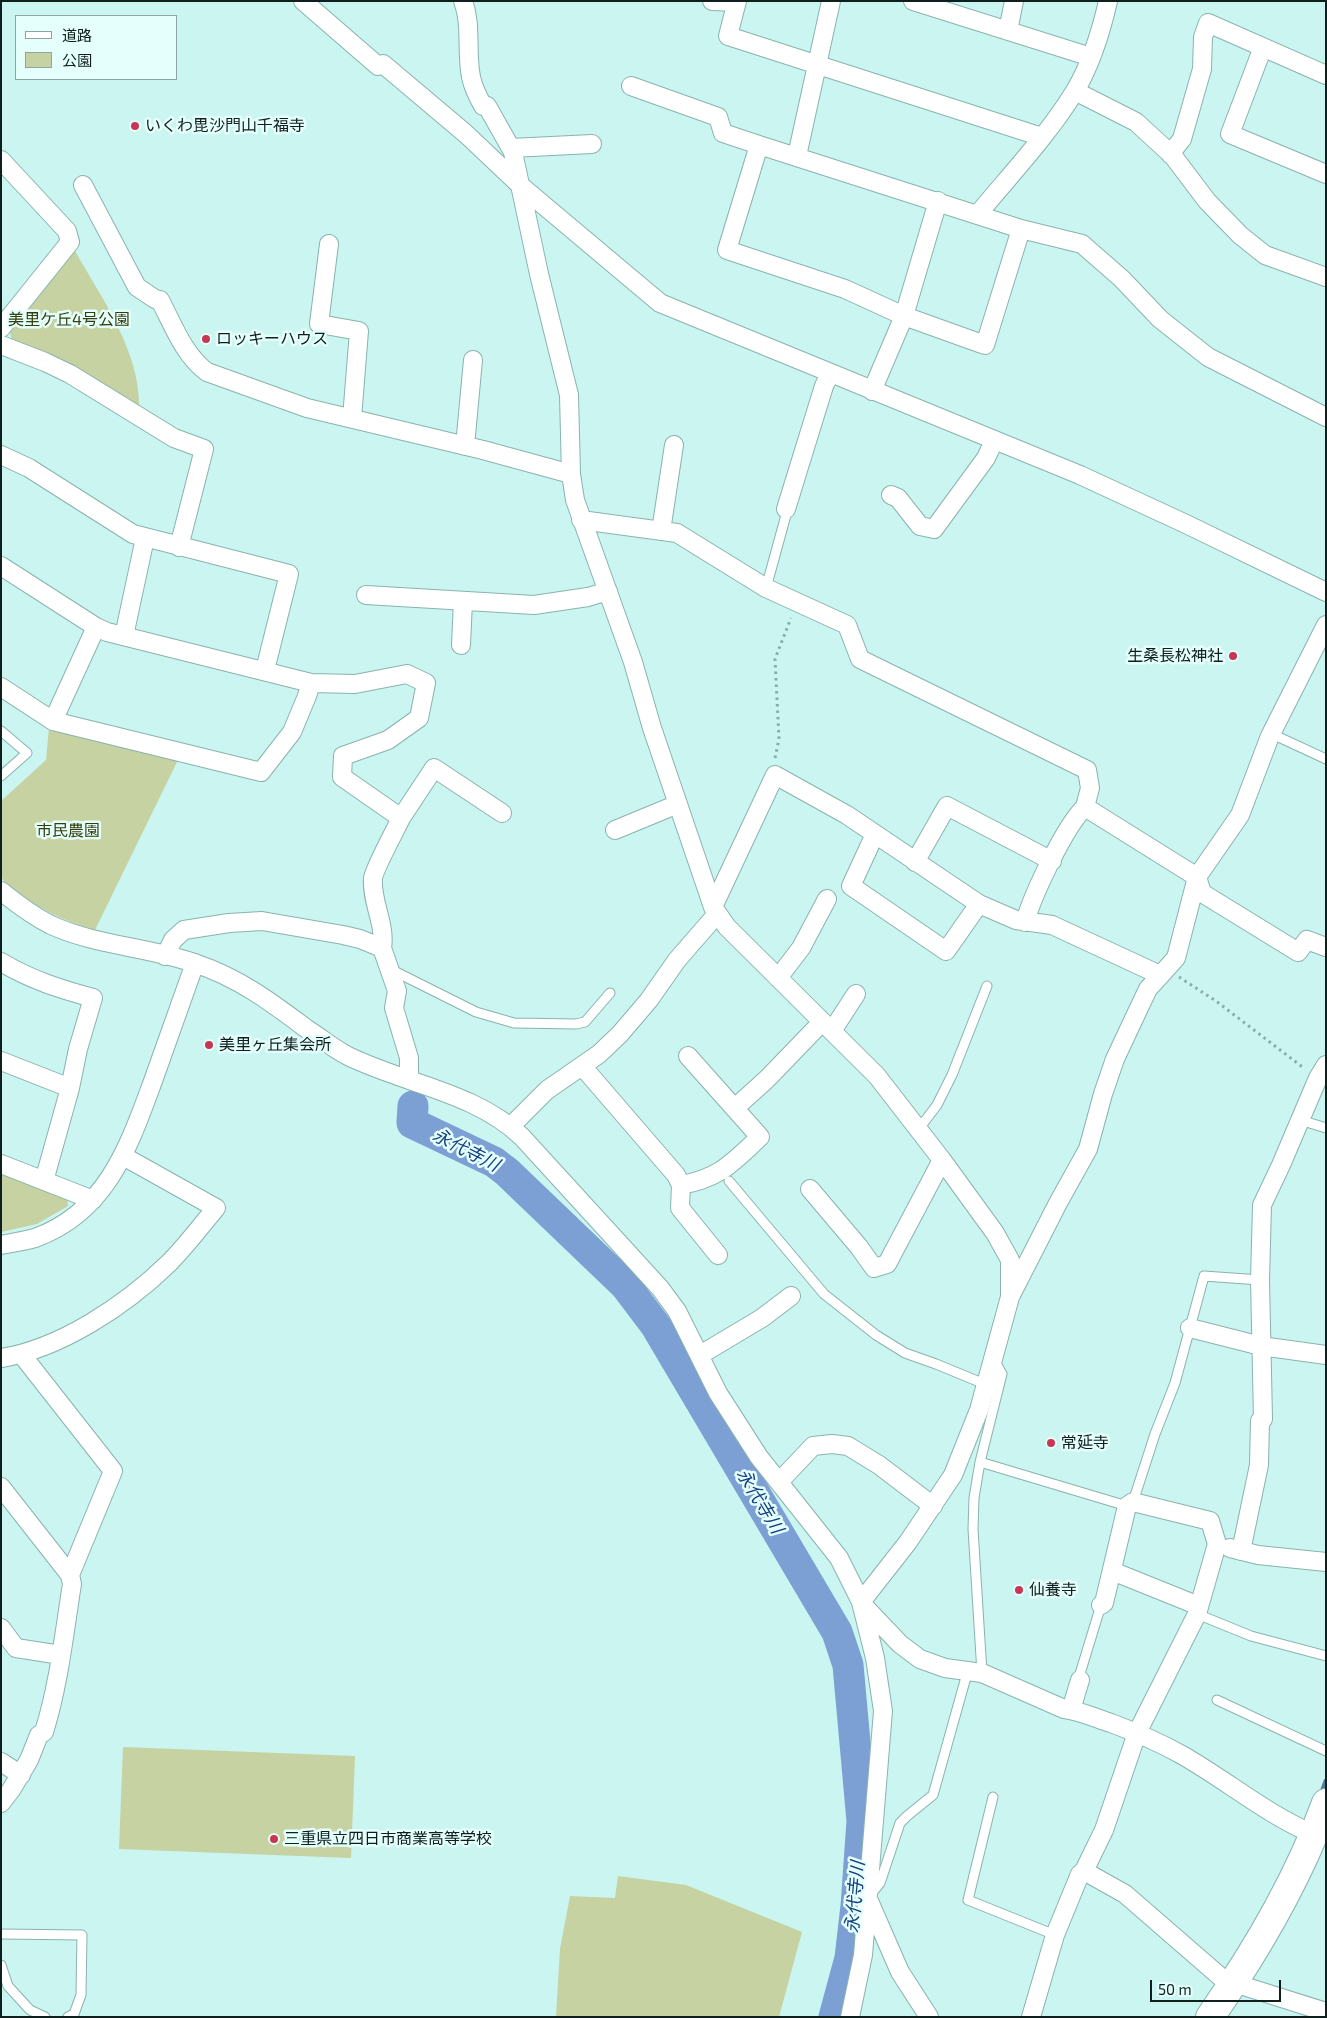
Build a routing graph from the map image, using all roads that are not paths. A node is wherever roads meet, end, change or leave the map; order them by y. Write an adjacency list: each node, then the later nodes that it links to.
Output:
1 (303, 1): 25 (street)
2 (712, 1): 7 (street)
3 (831, 1): 12 (street)
4 (1014, 1): 9 (street)
5 (1108, 1): 11 (street)
6 (466, 2): 19 (street)
7 (737, 2): 12 (street)
8 (921, 2): 9 (street)
9 (1008, 31): 11 (street)
10 (1263, 47): 13 (street); 20 (street); 23 (street)
11 (1091, 57): 15 (street)
12 (817, 65): 16 (street); 21 (street)
13 (1326, 74)
14 (632, 86): 18 (street)
15 (1075, 91): 16 (street); 20 (street)
16 (1042, 137): 27 (street)
17 (592, 144): 19 (street)
18 (759, 145): 21 (street); 31 (street)
19 (511, 148): 25 (street)
20 (1170, 154): 30 (street)
21 (797, 156): 26 (street)
22 (3, 165): 32 (street)
23 (1326, 174)
24 (83, 185): 38 (street)
25 (522, 187): 35 (street); 43 (street)
26 (938, 201): 27 (street); 31 (street)
27 (978, 214): 28 (street)
28 (1021, 229): 31 (street); 37 (street)
29 (330, 244): 38 (street)
30 (1326, 277)
31 (904, 316): 36 (street)
32 (1, 328)
33 (1, 346): 49 (street)
34 (473, 360): 41 (street)
35 (830, 374): 36 (street); 45 (street)
36 (872, 391): 39 (street)
37 (1326, 417)
38 (352, 418): 41 (street)
39 (994, 441): 44 (street); 53 (street)
40 (674, 445): 47 (street)
41 (466, 446): 43 (street)
42 (1, 455): 48 (street)
43 (571, 474): 46 (street)
44 (891, 495)
45 (786, 509): 51 (lane)
46 (581, 520): 47 (street); 52 (street)
47 (661, 531): 51 (street)
48 (146, 538): 49 (street); 58 (street)
49 (179, 547): 60 (street)
50 (1, 566): 57 (street)
51 (766, 588): 69 (street)
52 (608, 591): 55 (street); 68 (street)
53 (1326, 592)
54 (366, 595): 55 (street)
55 (463, 602): 59 (street)
56 (1326, 625): 65 (street)
57 (96, 628): 58 (street); 63 (street)
58 (124, 636): 60 (street)
59 (461, 645)
60 (265, 670): 61 (street)
61 (310, 683): 63 (street); 71 (street)
62 (1, 687): 63 (street)
63 (53, 721)
64 (1, 731): 67 (lane)
65 (1272, 734): 66 (lane); 76 (street)
66 (1326, 759)
67 (1, 776)
68 (678, 804): 72 (street); 80 (street)
69 (1085, 807): 74 (street); 76 (street)
70 (502, 813): 71 (street)
71 (401, 818): 82 (street)
72 (615, 830)
73 (875, 834): 75 (street); 79 (street); 80 (street)
74 (1052, 861): 75 (street); 81 (street)
75 (916, 862): 79 (street)
76 (1197, 877): 83 (street); 88 (street)
77 (1, 891): 84 (street)
78 (826, 899): 89 (street)
79 (979, 904): 81 (street)
80 (715, 910): 89 (street); 96 (street)
81 (1026, 922): 88 (street)
82 (382, 948): 84 (street); 87 (street)
83 (1326, 948)
84 (165, 956): 86 (street)
85 (1, 962): 99 (street)
86 (195, 963): 98 (street); 105 (street)
87 (390, 968): 91 (lane); 98 (street)
88 (1160, 975): 117 (street)
89 (778, 978): 93 (street)
90 (987, 986): 104 (lane)
91 (610, 993)
92 (856, 994): 93 (street)
93 (827, 1027): 100 (street); 104 (street)
94 (688, 1056): 100 (street)
95 (1, 1061): 99 (street)
96 (582, 1066): 102 (street); 110 (street)
97 (1322, 1072): 101 (street)
98 (408, 1080): 102 (street)
99 (70, 1088): 108 (street)
100 (736, 1107): 110 (street)
101 (1300, 1120): 103 (lane); 115 (street)
102 (511, 1126): 122 (street)
103 (1326, 1128)
104 (918, 1130): 106 (street)
105 (123, 1156): 112 (street); 120 (street)
106 (942, 1160): 111 (street); 117 (street)
107 (1, 1164): 108 (street)
108 (44, 1181): 112 (street)
109 (729, 1182): 125 (lane)
110 (681, 1185): 114 (street)
111 (810, 1189)
112 (93, 1200): 113 (street)
113 (1, 1245)
114 (718, 1255)
115 (1260, 1280): 118 (lane); 119 (street)
116 (790, 1296): 122 (street)
117 (1010, 1296): 124 (street)
118 (1190, 1328): 119 (street); 129 (lane)
119 (1261, 1346): 121 (street); 132 (street)
120 (22, 1355): 123 (street); 135 (street)
121 (1326, 1355)
122 (700, 1356): 127 (street)
123 (1, 1358)
124 (994, 1360): 125 (street); 126 (lane)
125 (987, 1385): 130 (street)
126 (980, 1462): 129 (lane); 142 (lane)
127 (779, 1482): 130 (street); 136 (street)
128 (1, 1487): 135 (street)
129 (1130, 1504): 131 (street); 134 (street)
130 (932, 1506): 136 (street)
131 (1217, 1544): 132 (street); 138 (street)
132 (1241, 1551): 133 (street)
133 (1326, 1562)
134 (1112, 1571): 137 (street); 138 (street)
135 (70, 1575): 140 (street)
136 (861, 1602): 142 (street); 155 (street)
137 (1101, 1605): 143 (lane)
138 (1198, 1610): 141 (lane); 146 (street)
139 (1, 1628): 140 (street)
140 (61, 1655): 149 (street)
141 (1326, 1656)
142 (975, 1672): 145 (street); 155 (lane)
143 (1080, 1680): 145 (street)
144 (1217, 1700): 147 (lane)
145 (1071, 1710): 146 (street)
146 (1137, 1733): 153 (street); 154 (street)
147 (1325, 1750)
148 (1, 1762): 149 (street)
149 (20, 1775): 151 (street)
150 (993, 1796): 157 (lane)
151 (1, 1803)
152 (1326, 1803): 153 (main road)
153 (1313, 1834): 159 (main road)
154 (1084, 1871): 157 (street); 159 (street)
155 (868, 1898): 163 (street); 164 (street)
156 (1, 1934): 162 (lane)
157 (1055, 1935): 165 (street)
158 (1, 1965): 161 (lane)
159 (1227, 1982): 160 (street); 166 (main road)
160 (1326, 2012)
161 (45, 2017)
162 (68, 2017)
163 (850, 2017)
164 (929, 2017)
165 (1031, 2017)
166 (1210, 2017)

